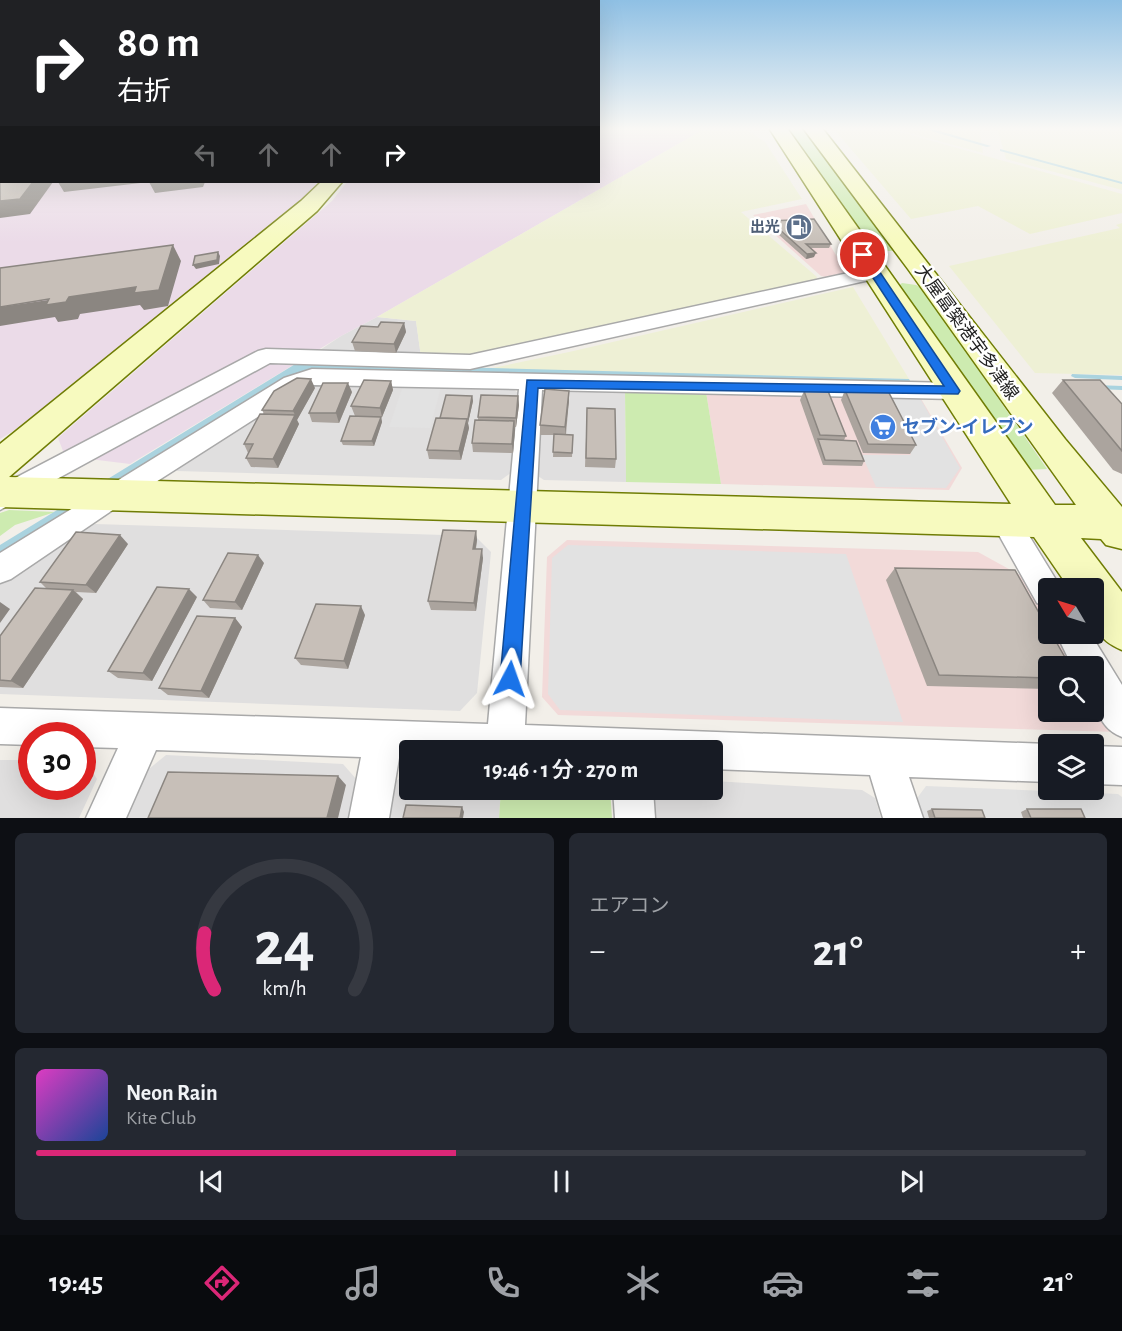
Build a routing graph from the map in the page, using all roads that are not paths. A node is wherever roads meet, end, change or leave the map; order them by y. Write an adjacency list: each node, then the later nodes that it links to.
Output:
1 (804, 166): 5 (main road)
2 (841, 166): 4 (main road, 大屋冨築港宇多津線)
3 (331, 183): 8 (main road)
4 (917, 264): 5 (main road); 13 (main road, 大屋冨築港宇多津線)
5 (876, 273): 7 (main road); 8 (street)
6 (531, 383): 7 (street); 9 (street); 10 (street)
7 (954, 391): 12 (main road)
8 (3, 487): 9 (main road)
9 (113, 495): 10 (main road); 14 (street)
10 (521, 507): 11 (main road); 22 (street)
11 (1004, 519): 12 (main road); 15 (street)
12 (1044, 520): 13 (main road); 16 (main road)
13 (1118, 527)
14 (0, 569)
15 (1039, 578)
16 (1122, 628)
17 (1104, 688): 18 (street)
18 (1122, 719)
19 (0, 726): 20 (street)
20 (146, 731): 21 (street); 30 (street)
21 (383, 740): 23 (street); 31 (street)
22 (506, 740)
23 (399, 741)
24 (723, 750): 25 (street)
25 (883, 757): 26 (street); 33 (street)
26 (1038, 763)
27 (1104, 765): 28 (street)
28 (1122, 766)
29 (634, 800): 32 (street)
30 (106, 818)
31 (369, 818)
32 (635, 818)
33 (903, 818)

